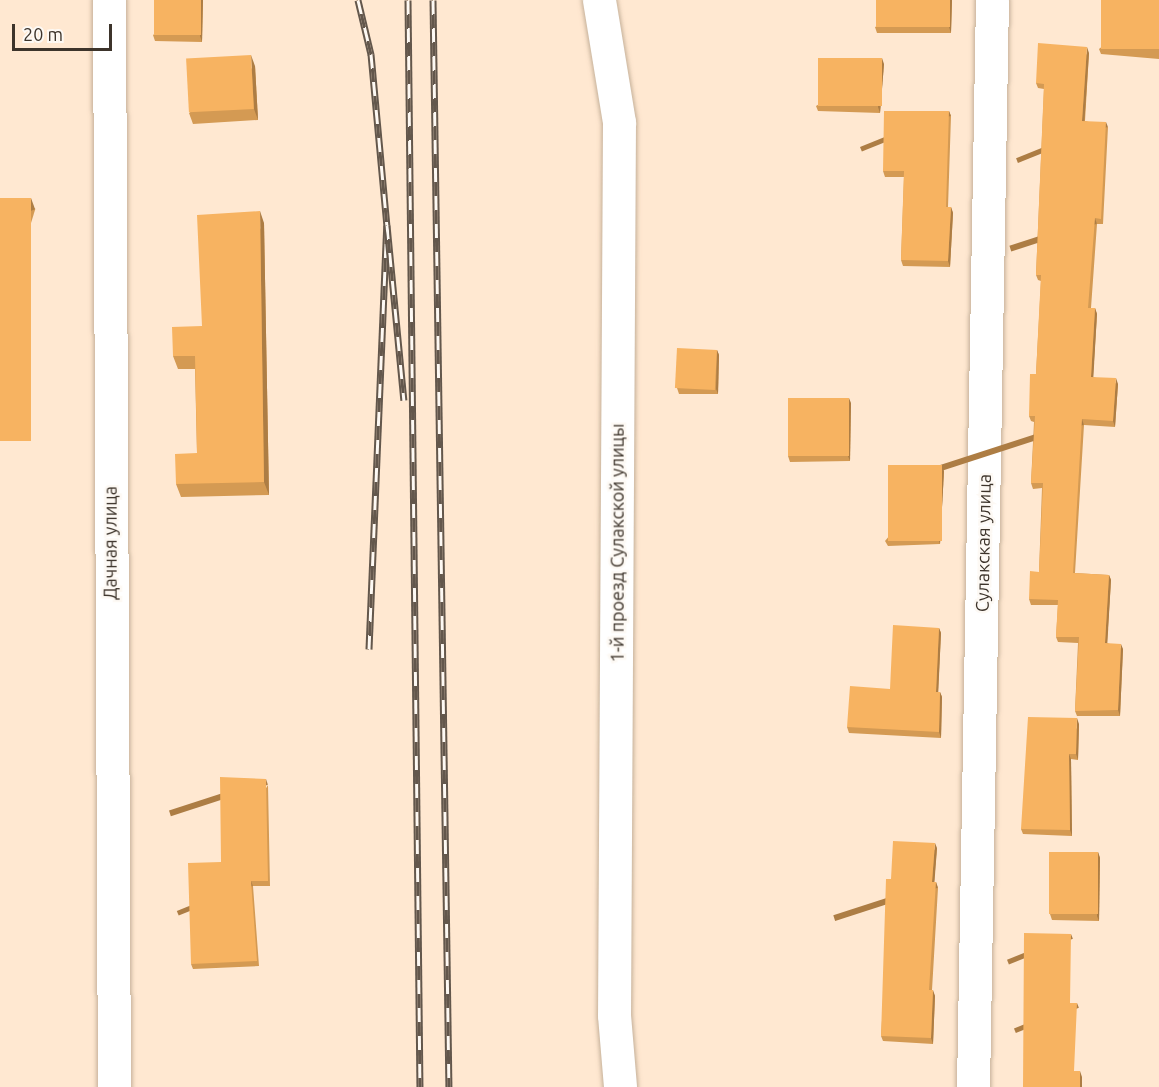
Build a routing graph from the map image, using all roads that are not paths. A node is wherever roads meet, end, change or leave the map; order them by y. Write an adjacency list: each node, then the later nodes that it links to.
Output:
1 (109, 0): 4 (street, Дачная улица)
2 (599, 0): 5 (street, 1-й проезд Сулакской улицы)
3 (992, 0): 6 (street, Сулакская улица)
4 (114, 1087)
5 (620, 1087)
6 (973, 1087)

